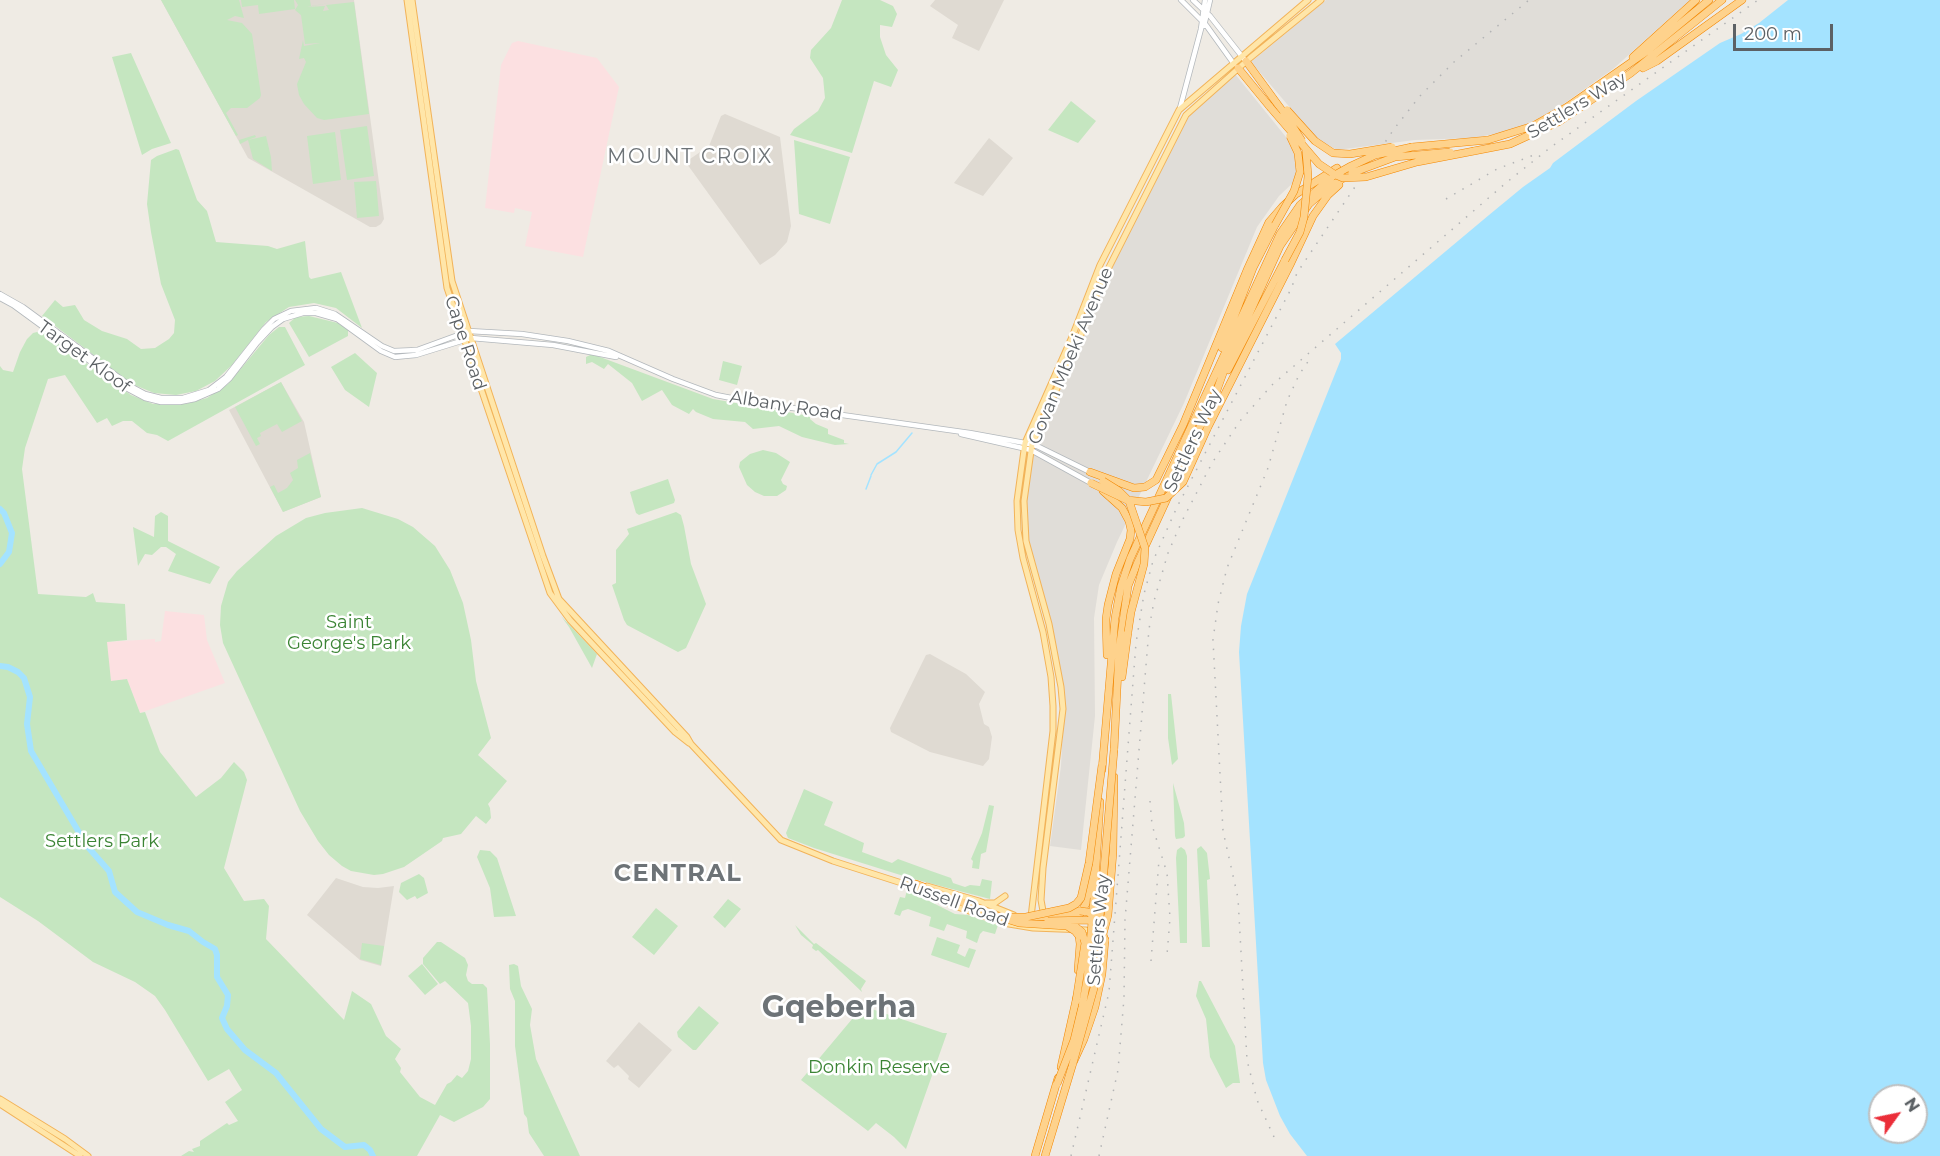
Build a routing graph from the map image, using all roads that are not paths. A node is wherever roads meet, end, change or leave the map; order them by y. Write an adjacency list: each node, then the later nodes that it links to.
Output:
1 (407, 0): 29 (main road, Cape Road)
2 (412, 0): 28 (main road, Cape Road)
3 (1181, 0): 15 (main road)
4 (1193, 0): 13 (main road)
5 (1205, 0): 13 (main road)
6 (1210, 0): 14 (main road)
7 (1308, 0): 16 (main road, Govan Mbeki Avenue)
8 (1321, 0): 16 (main road, Govan Mbeki Avenue)
9 (1695, 0): 18 (highway)
10 (1709, 0): 18 (highway, Settlers Way)
11 (1722, 0): 19 (highway, Settlers Way)
12 (1742, 0): 19 (highway)
13 (1203, 9): 14 (main road); 15 (main road)
14 (1208, 14): 15 (main road); 16 (main road)
15 (1203, 25): 17 (main road); 20 (main road)
16 (1243, 58): 17 (main road, Govan Mbeki Avenue); 22 (highway)
17 (1235, 65): 20 (main road, Govan Mbeki Avenue); 21 (highway); 33 (main road, Govan Mbeki Avenue)
18 (1616, 73): 25 (highway, Settlers Way)
19 (1631, 74): 25 (highway, Settlers Way)
20 (1180, 108): 32 (main road, Govan Mbeki Avenue)
21 (1270, 108): 25 (highway, bridge); 30 (highway, bridge)
22 (1286, 111): 23 (highway, bridge); 31 (highway, bridge)
23 (1392, 147): 24 (highway, bridge); 35 (highway, bridge)
24 (1412, 147): 25 (highway, Settlers Way); 26 (highway, Settlers Way, bridge)
25 (1473, 147): 26 (highway, Settlers Way, bridge)
26 (1334, 182): 30 (highway, Settlers Way); 31 (highway, Settlers Way); 36 (highway, bridge)
27 (0, 296): 29 (main road, Target Kloof)
28 (470, 334): 29 (main road); 32 (main road, Albany Road); 37 (main road, Cape Road)
29 (462, 337): 37 (main road, Cape Road)
30 (1209, 387): 39 (highway, Settlers Way)
31 (1217, 390): 38 (highway, Settlers Way)
32 (1024, 446): 33 (main road, Albany Road); 50 (main road, Govan Mbeki Avenue)
33 (1031, 447): 34 (main road, Albany Road); 36 (main road, Albany Road); 50 (main road, Govan Mbeki Avenue)
34 (1090, 472): 35 (highway)
35 (1104, 480): 38 (highway, bridge)
36 (1091, 483): 39 (highway, bridge)
37 (605, 654): 43 (main road, Russell Road)
38 (1117, 708): 40 (highway, Settlers Way)
39 (1106, 714): 41 (highway, Settlers Way)
40 (1113, 753): 47 (highway, bridge); 55 (highway, Settlers Way, bridge)
41 (1102, 765): 42 (highway, bridge); 56 (highway, Settlers Way, bridge)
42 (1092, 841): 48 (highway, bridge); 49 (highway, bridge)
43 (918, 887): 45 (main road, Russell Road); 46 (highway); 50 (main road, Russell Road)
44 (1005, 896): 45 (main road)
45 (979, 901): 48 (main road, Russell Road)
46 (966, 905): 48 (highway, bridge); 54 (highway, bridge)
47 (1108, 912): 51 (highway); 53 (highway)
48 (1006, 915): 50 (main road, Russell Road); 52 (highway, bridge)
49 (1057, 916): 50 (highway); 52 (highway, bridge)
50 (1032, 921): 51 (main road); 54 (highway, bridge)
51 (1086, 930)
52 (1105, 940): 55 (highway, bridge)
53 (1090, 965)
54 (1076, 1001): 56 (highway, bridge)
55 (1073, 1063): 62 (highway, Settlers Way)
56 (1057, 1084): 61 (highway, Settlers Way)
57 (0, 1099): 60 (main road)
58 (0, 1104): 59 (main road)
59 (80, 1156)
60 (88, 1156)
61 (1035, 1156)
62 (1045, 1156)

